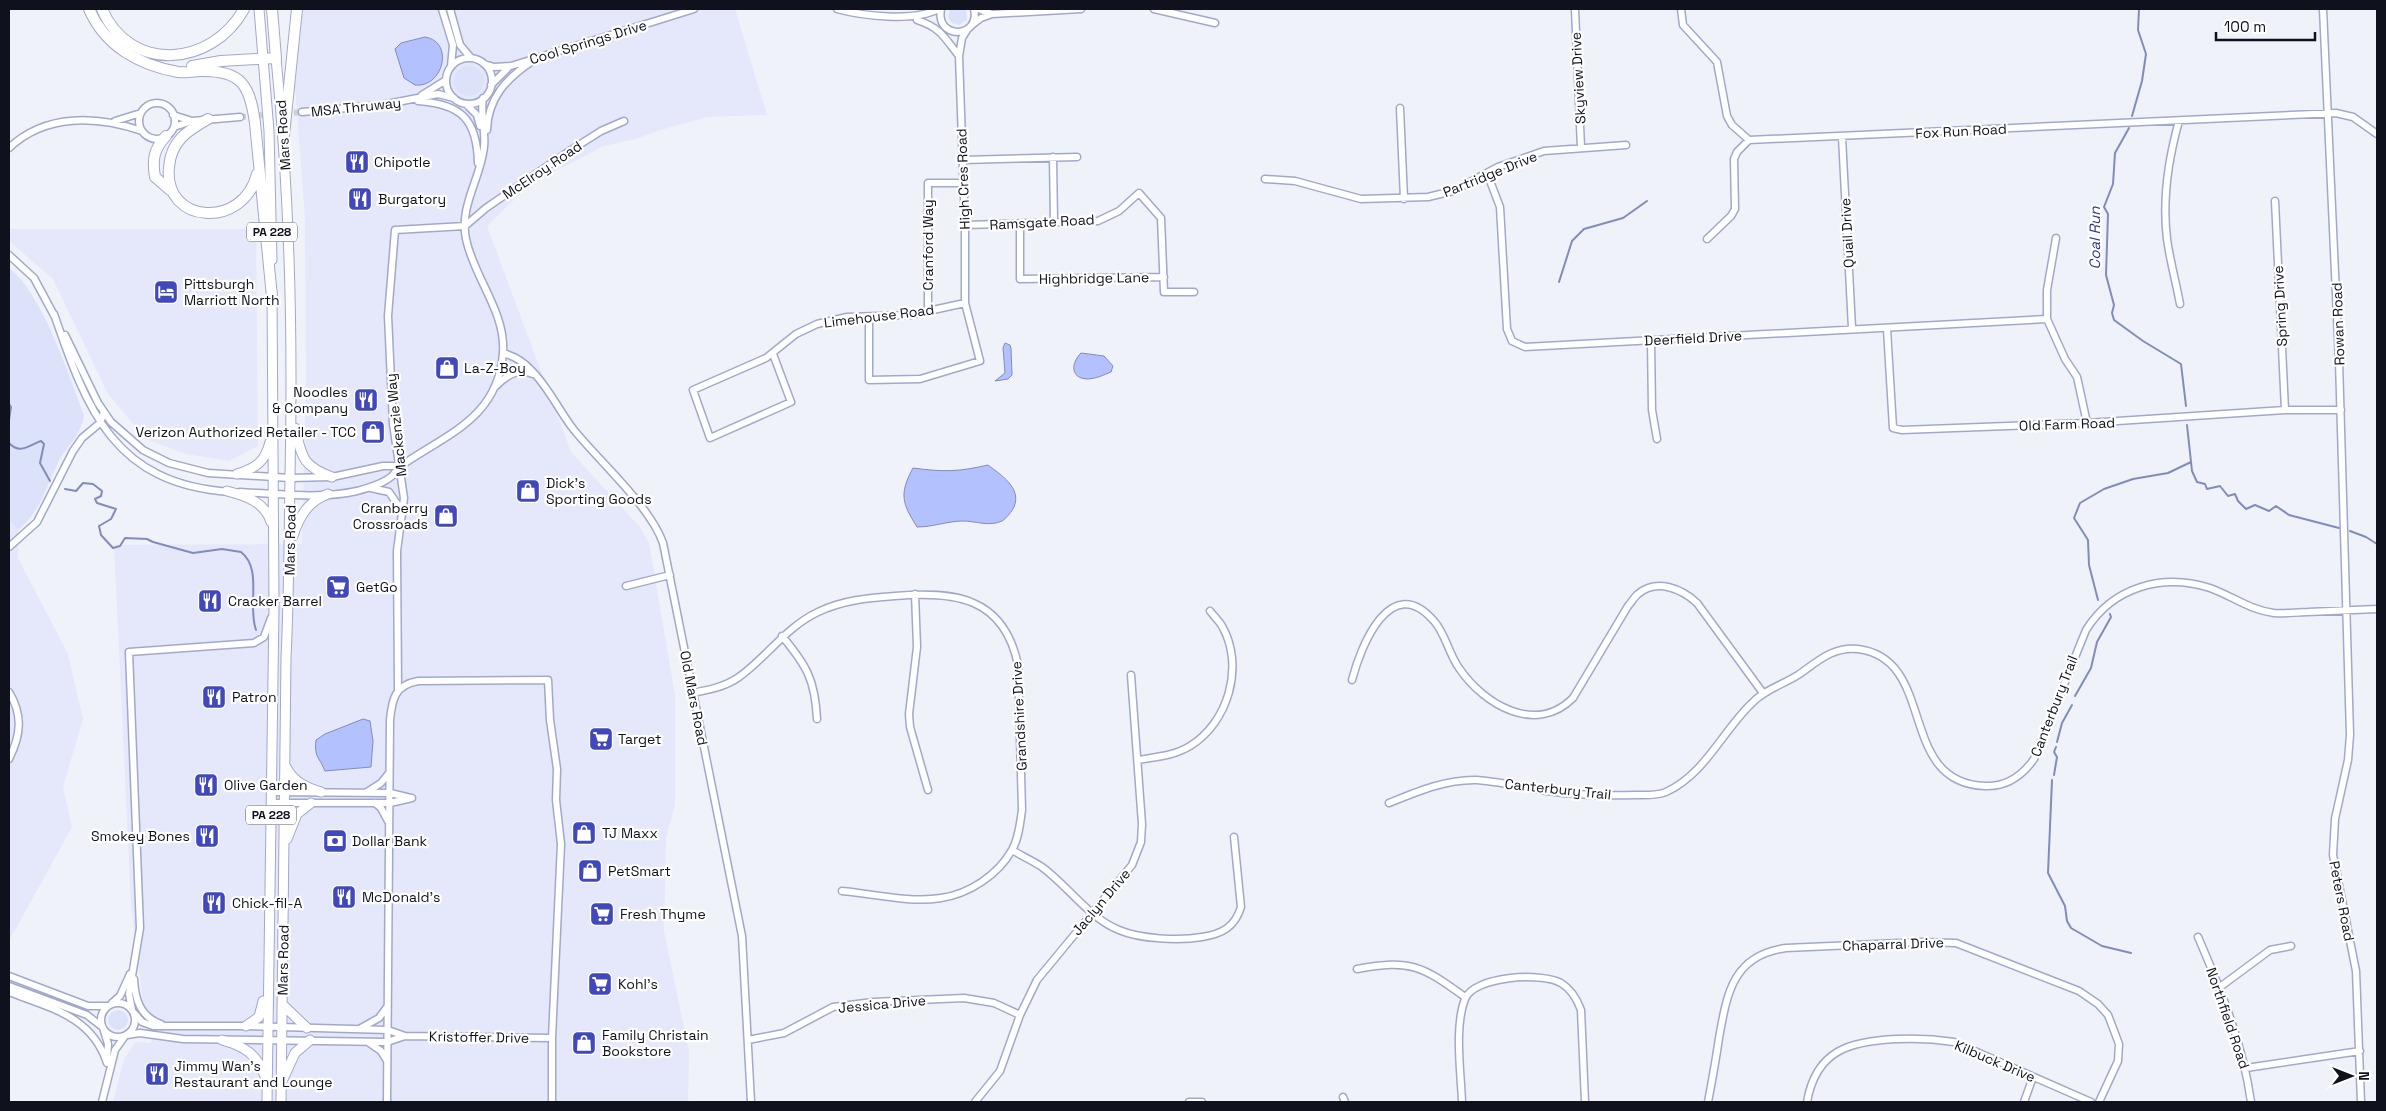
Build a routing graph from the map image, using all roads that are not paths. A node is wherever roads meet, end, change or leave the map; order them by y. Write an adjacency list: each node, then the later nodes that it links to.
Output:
1 (89, 9): 32 (highway)
2 (102, 9): 3 (highway)
3 (244, 9)
4 (259, 9): 29 (main road, Mars Road / PA 228)
5 (272, 9): 27 (highway, Mars Road / PA 228)
6 (298, 9): 55 (highway)
7 (442, 9): 34 (street)
8 (450, 9): 28 (street)
9 (694, 9): 30 (street, Cool Springs Drive)
10 (837, 9): 21 (street)
11 (939, 9): 21 (street); 24 (street)
12 (974, 9): 25 (street, High Cres Road)
13 (978, 9): 20 (street)
14 (1081, 9): 20 (street)
15 (1154, 9): 19 (street)
16 (1575, 9): 61 (street, Skyview Drive)
17 (1681, 9): 58 (street)
18 (2323, 9): 44 (street, Rowan Road)
19 (1174, 10): 23 (street)
20 (992, 14): 25 (street)
21 (907, 16): 22 (street)
22 (917, 20): 24 (street); 26 (street)
23 (1215, 23)
24 (943, 25): 25 (street)
25 (970, 27): 26 (street, High Cres Road)
26 (959, 56): 64 (street, High Cres Road)
27 (276, 58): 29 (highway); 55 (main road, Mars Road / PA 228)
28 (471, 58): 31 (street); 34 (street)
29 (264, 59): 32 (highway); 83 (main road, Mars Road / PA 228)
30 (535, 59): 33 (street, Cool Springs Drive); 65 (street)
31 (484, 64): 33 (street, Cool Springs Drive); 36 (street)
32 (161, 66): 66 (highway)
33 (512, 66): 36 (street, Cool Springs Drive)
34 (451, 67): 35 (street)
35 (446, 80): 37 (street); 39 (street, MSA Thruway)
36 (491, 85): 38 (street)
37 (454, 98): 39 (street, MSA Thruway); 40 (street)
38 (483, 98): 40 (street); 65 (street)
39 (410, 100): 42 (street, MSA Thruway); 67 (street)
40 (465, 103): 65 (street)
41 (1400, 108): 72 (street)
42 (302, 112)
43 (140, 113): 45 (street); 51 (street); 53 (street)
44 (2328, 114): 50 (street, Fox Run Road); 54 (street, Fox Run Road); 98 (street, Rowan Road)
45 (174, 115): 48 (street); 52 (street)
46 (240, 117): 47 (street)
47 (208, 120): 48 (street); 71 (highway)
48 (192, 121): 52 (street)
49 (624, 121): 77 (street, McElroy Road)
50 (2179, 121): 57 (street, Fox Run Road); 85 (street)
51 (113, 122): 53 (street); 60 (street)
52 (174, 127): 56 (street)
53 (142, 131): 56 (street)
54 (2377, 134)
55 (284, 135): 100 (main road, Mars Road / PA 228)
56 (166, 136): 71 (highway)
57 (1842, 137): 58 (street, Fox Run Road); 90 (street, Quail Drive)
58 (1749, 140): 79 (street)
59 (1626, 145): 61 (street, Partridge Drive)
60 (9, 148)
61 (1581, 148): 68 (street, Partridge Drive)
62 (1053, 157): 63 (street); 64 (street); 74 (street)
63 (1078, 157)
64 (963, 160): 70 (street, High Cres Road)
65 (481, 162): 67 (street)
66 (258, 168): 71 (highway); 83 (highway)
67 (478, 170): 77 (street)
68 (1487, 173): 72 (street, Partridge Drive); 92 (street, Deerfield Drive)
69 (1266, 179): 72 (street, Partridge Drive)
70 (964, 183): 76 (street, High Cres Road); 86 (street, Cranford Way)
71 (170, 190)
72 (1404, 199)
73 (2275, 201): 97 (street, Spring Drive)
74 (1054, 223): 75 (street, Ramsgate Road); 81 (street, Ramsgate Road)
75 (1020, 224): 76 (street, Ramsgate Road); 81 (street, Highbridge Lane)
76 (965, 225): 84 (street, High Cres Road)
77 (464, 226): 93 (street); 106 (street, Mackenzie Way)
78 (2056, 238): 89 (street)
79 (1707, 239)
80 (9, 255): 87 (street)
81 (1164, 277): 82 (street)
82 (1194, 292)
83 (272, 297): 104 (main road, Mars Road / PA 228)
84 (965, 303): 86 (street, Limehouse Road); 88 (street, High Cres Road)
85 (2180, 304)
86 (928, 312): 88 (street, Limehouse Road)
87 (54, 314): 99 (street); 102 (street)
88 (869, 316): 94 (street, Limehouse Road)
89 (2046, 319): 91 (street, Deerfield Drive); 103 (street)
90 (1852, 328): 91 (street, Deerfield Drive); 92 (street, Deerfield Drive)
91 (1887, 329): 103 (street, Old Farm Road)
92 (1651, 340): 105 (street)
93 (503, 353): 95 (street, Old Mars Road); 96 (street)
94 (773, 354): 94 (street, Limehouse Road)
95 (536, 375): 96 (street); 120 (street, Old Mars Road)
96 (494, 389): 106 (street)
97 (2285, 410): 98 (street, Old Farm Road); 103 (street, Old Farm Road)
98 (2341, 410): 125 (street, Rowan Road)
99 (104, 412): 101 (street); 102 (street)
100 (291, 416): 109 (main road); 110 (main road, Mars Road / PA 228)
101 (111, 422): 102 (street); 107 (street)
102 (100, 423): 112 (street); 119 (street)
103 (2087, 424)
104 (274, 427): 107 (main road); 108 (main road, Mars Road / PA 228)
105 (1657, 439)
106 (400, 466): 109 (street); 111 (street); 116 (street, Mackenzie Way)
107 (237, 474): 108 (street)
108 (274, 477): 110 (street); 113 (main road, Mars Road / PA 228)
109 (332, 477): 110 (street)
110 (290, 478): 114 (main road, Mars Road / PA 228)
111 (369, 488): 115 (street); 116 (street)
112 (227, 492): 113 (street); 117 (main road)
113 (273, 493): 114 (street); 117 (main road, Mars Road / PA 228)
114 (290, 494): 115 (street); 118 (main road, Mars Road / PA 228)
115 (328, 494): 118 (main road)
116 (403, 513): 130 (street, Mackenzie Way)
117 (273, 528): 123 (main road, Mars Road / PA 228)
118 (290, 546): 137 (main road, Mars Road / PA 228)
119 (9, 547)
120 (670, 575): 121 (street); 132 (street, Old Mars Road)
121 (626, 586)
122 (915, 594): 127 (street, Grandshire Drive); 139 (street); 154 (street, Grandshire Drive)
123 (274, 607): 140 (main road, Mars Road / PA 228); 160 (street)
124 (2377, 609): 125 (street)
125 (2347, 610): 133 (street, Canterbury Trail); 192 (street, Peters Road)
126 (1210, 611): 136 (street)
127 (782, 636): 132 (street, Grandshire Drive); 134 (street)
128 (1131, 675): 136 (street, Jaclyn Drive)
129 (1352, 680): 133 (street)
130 (398, 689): 138 (street, Mackenzie Way); 184 (street)
131 (9, 692): 135 (street)
132 (692, 693): 189 (street, Old Mars Road)
133 (1762, 693): 150 (street, Canterbury Trail)
134 (817, 719)
135 (9, 759)
136 (1138, 760): 156 (street, Jaclyn Drive)
137 (285, 764): 141 (main road, Mars Road / PA 228); 142 (main road)
138 (390, 769): 143 (street); 144 (street, Mackenzie Way)
139 (928, 790)
140 (271, 792): 141 (street); 145 (main road, Mars Road / PA 228)
141 (285, 792): 142 (street); 146 (main road, Mars Road / PA 228)
142 (321, 792): 143 (street)
143 (365, 792): 144 (street)
144 (390, 793): 149 (street, Mackenzie Way); 149 (street)
145 (271, 803): 146 (street); 157 (main road, Mars Road / PA 228)
146 (285, 803): 147 (street); 153 (main road, Mars Road / PA 228)
147 (312, 803): 148 (street); 153 (main road)
148 (374, 803): 149 (street); 151 (street)
149 (390, 803): 151 (street, Mackenzie Way)
150 (1389, 803)
151 (390, 826): 169 (street, Mackenzie Way)
152 (1234, 837): 156 (street)
153 (285, 846): 170 (main road, Mars Road / PA 228)
154 (1012, 850): 155 (street, Grandshire Drive); 156 (street)
155 (842, 891)
156 (1092, 912): 173 (street, Jaclyn Drive)
157 (270, 916): 175 (main road); 176 (main road, Mars Road / PA 228)
158 (2198, 937): 164 (street, Northfield Road)
159 (2292, 946): 164 (street)
160 (134, 966): 171 (street); 172 (street); 174 (street)
161 (1357, 969): 167 (street)
162 (9, 976): 166 (street)
163 (9, 986): 168 (street)
164 (2220, 987): 195 (street, Northfield Road)
165 (9, 992): 193 (street)
166 (52, 993): 168 (street); 171 (street)
167 (1466, 997): 208 (street); 209 (street)
168 (48, 1001): 180 (street)
169 (388, 1003): 179 (street); 181 (street, Mackenzie Way)
170 (282, 1004): 177 (main road, Mars Road / PA 228); 178 (main road)
171 (109, 1005): 172 (street); 180 (street)
172 (133, 1012): 174 (street, Kristoffer Drive); 182 (street)
173 (1020, 1015): 189 (street, Jessica Drive); 205 (street, Jaclyn Drive)
174 (167, 1026): 175 (street, Kristoffer Drive)
175 (246, 1026): 176 (street, Kristoffer Drive)
176 (268, 1027): 177 (street, Kristoffer Drive); 186 (main road, Mars Road / PA 228)
177 (282, 1028): 178 (street, Kristoffer Drive); 187 (main road, Mars Road / PA 228)
178 (308, 1028): 179 (street, Kristoffer Drive)
179 (358, 1029): 181 (street, Kristoffer Drive)
180 (103, 1030): 182 (street); 193 (street)
181 (388, 1030): 183 (street, Kristoffer Drive); 191 (street, Mackenzie Way)
182 (126, 1036): 185 (street, Kristoffer Drive); 199 (street)
183 (405, 1036): 184 (street, Kristoffer Drive); 191 (street, Kristoffer Drive)
184 (552, 1038): 203 (street)
185 (222, 1040): 186 (street, Kristoffer Drive); 197 (main road)
186 (267, 1040): 187 (street, Kristoffer Drive); 197 (main road, Mars Road / PA 228)
187 (282, 1040): 188 (street, Kristoffer Drive); 198 (main road, Mars Road / PA 228)
188 (310, 1040): 190 (street, Kristoffer Drive); 198 (main road)
189 (748, 1040): 204 (street, Old Mars Road)
190 (367, 1041): 191 (street, Kristoffer Drive); 194 (street)
191 (387, 1042): 194 (street, Mackenzie Way)
192 (2360, 1052): 195 (street); 216 (street, Peters Road)
193 (107, 1063): 199 (street)
194 (387, 1064): 202 (street, Mackenzie Way)
195 (2246, 1068): 215 (street, Northfield Road)
196 (2033, 1077): 211 (street, Kilbuck Drive); 212 (street); 213 (street, Kilbuck Drive)
197 (267, 1081): 200 (main road, Mars Road / PA 228)
198 (282, 1082): 201 (main road, Mars Road / PA 228)
199 (102, 1101)
200 (267, 1102)
201 (281, 1102)
202 (387, 1102)
203 (552, 1102)
204 (751, 1102)
205 (975, 1102)
206 (1189, 1102): 207 (street)
207 (1202, 1102)
208 (1462, 1102)
209 (1584, 1102)
210 (1708, 1102): 214 (street, Chaparral Drive)
211 (1807, 1102)
212 (2024, 1102)
213 (2091, 1102)
214 (2099, 1102)
215 (2251, 1102)
216 (2361, 1102)

